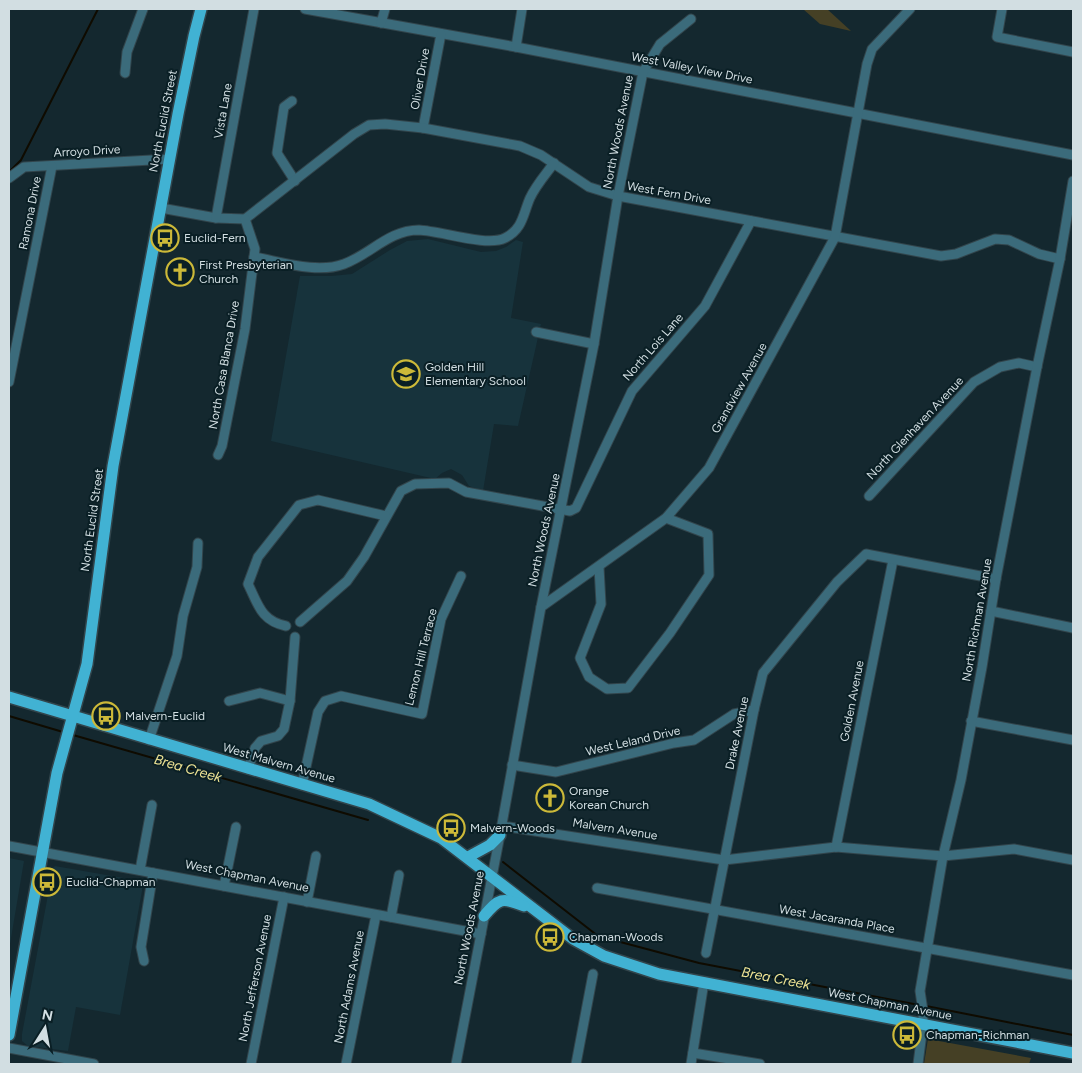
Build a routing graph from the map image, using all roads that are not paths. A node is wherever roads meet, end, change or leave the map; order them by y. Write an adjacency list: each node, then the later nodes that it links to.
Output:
1 (143, 9): 15 (street)
2 (201, 9): 20 (main road, North Euclid Street)
3 (254, 9): 28 (street, Vista Lane)
4 (305, 9): 10 (street, West Valley View Drive)
5 (385, 9): 10 (street)
6 (522, 9): 12 (street)
7 (910, 9): 17 (street, Grandview Avenue)
8 (1002, 9): 13 (street)
9 (691, 19): 14 (street, North Woods Avenue)
10 (382, 23): 11 (street, West Valley View Drive)
11 (441, 34): 12 (street, West Valley View Drive); 18 (street, Oliver Drive)
12 (516, 47): 14 (street, West Valley View Drive)
13 (1073, 52)
14 (643, 72): 17 (street, West Valley View Drive); 26 (street, North Woods Avenue)
15 (125, 73)
16 (292, 101): 24 (street)
17 (857, 113): 19 (street, West Valley View Drive); 31 (street, Grandview Avenue)
18 (423, 128): 21 (street, West Fern Drive); 24 (street, West Fern Drive)
19 (1073, 155)
20 (170, 159): 22 (street, Arroyo Drive); 27 (main road, North Euclid Street)
21 (554, 163): 26 (street, West Fern Drive); 32 (street)
22 (52, 166): 23 (street, Arroyo Drive); 37 (street, Ramona Drive)
23 (9, 178)
24 (295, 181): 29 (street, West Fern Drive)
25 (1073, 181): 33 (street, North Richman Avenue)
26 (618, 196): 30 (street, West Fern Drive); 35 (street, North Woods Avenue)
27 (161, 208): 28 (street); 58 (main road, North Euclid Street)
28 (216, 218): 29 (street)
29 (245, 219): 32 (street, North Casa Blanca Drive)
30 (751, 221): 31 (street, West Fern Drive); 40 (street, North Lois Lane)
31 (835, 237): 33 (street, West Fern Drive); 42 (street, Grandview Avenue)
32 (254, 257): 38 (street, North Casa Blanca Drive)
33 (1060, 259): 36 (street, North Richman Avenue)
34 (536, 332): 35 (street)
35 (594, 344): 40 (street, North Woods Avenue)
36 (1037, 367): 39 (street, North Glenhaven Avenue); 47 (street, North Richman Avenue)
37 (9, 382)
38 (218, 456)
39 (869, 496)
40 (561, 509): 41 (street); 48 (street, North Woods Avenue)
41 (386, 516): 50 (street); 51 (street)
42 (666, 518): 45 (street, Grandview Avenue); 45 (street)
43 (198, 543): 60 (street)
44 (892, 560): 47 (street); 57 (street, Drake Avenue); 69 (street, Golden Avenue)
45 (599, 567): 48 (street, Grandview Avenue)
46 (461, 576): 64 (street, Lemon Hill Terrace)
47 (996, 579): 49 (street, North Richman Avenue)
48 (541, 608): 62 (street, North Woods Avenue)
49 (991, 611): 52 (street); 59 (street, North Richman Avenue)
50 (300, 622)
51 (286, 626)
52 (1073, 628)
53 (295, 637): 56 (street)
54 (9, 697): 58 (main road)
55 (229, 701): 56 (street)
56 (290, 701): 63 (street)
57 (754, 710): 62 (street, West Leland Drive); 74 (street, Drake Avenue)
58 (71, 721): 60 (main road, West Malvern Avenue); 70 (main road, North Euclid Street)
59 (971, 721): 61 (street); 72 (street, North Richman Avenue)
60 (149, 740): 63 (main road, West Malvern Avenue)
61 (1073, 740)
62 (512, 765): 67 (street, North Woods Avenue)
63 (248, 769): 64 (main road, West Malvern Avenue)
64 (302, 785): 73 (main road, West Malvern Avenue)
65 (152, 805): 76 (street)
66 (236, 827): 80 (street)
67 (501, 830): 73 (main road); 74 (street, Malvern Avenue); 79 (street, North Woods Avenue)
68 (9, 846): 70 (street, West Chapman Avenue)
69 (836, 847): 72 (street); 74 (street)
70 (42, 852): 76 (street, West Chapman Avenue); 97 (main road, North Euclid Street)
71 (316, 856): 83 (street)
72 (943, 856): 75 (street); 90 (street, North Richman Avenue)
73 (468, 857): 79 (main road, West Chapman Avenue)
74 (724, 860): 84 (street, Drake Avenue)
75 (1073, 860)
76 (140, 870): 77 (street, West Chapman Avenue)
77 (153, 873): 80 (street, West Chapman Avenue); 92 (street)
78 (399, 874): 88 (street)
79 (492, 875): 85 (main road, West Chapman Avenue); 87 (street, North Woods Avenue)
80 (224, 886): 82 (street, West Chapman Avenue)
81 (597, 888): 84 (street, West Jacaranda Place)
82 (284, 897): 83 (street, West Chapman Avenue); 102 (street, North Jefferson Avenue)
83 (307, 902): 86 (street, West Chapman Avenue)
84 (714, 909): 90 (street, West Jacaranda Place); 91 (street, Drake Avenue)
85 (537, 912): 87 (main road); 95 (main road, West Chapman Avenue)
86 (376, 914): 88 (street, West Chapman Avenue); 103 (street, North Adams Avenue)
87 (484, 916): 89 (street, North Woods Avenue)
88 (391, 917): 89 (street, West Chapman Avenue)
89 (481, 934): 104 (street, North Woods Avenue)
90 (928, 948): 94 (street, West Jacaranda Place); 96 (street, North Richman Avenue)
91 (706, 953)
92 (144, 961)
93 (593, 974): 105 (street)
94 (1073, 975)
95 (704, 982): 96 (main road, West Chapman Avenue); 99 (street)
96 (923, 1025): 100 (main road, West Chapman Avenue); 108 (street, North Richman Avenue)
97 (9, 1035)
98 (9, 1048): 101 (street)
99 (693, 1053): 106 (street); 107 (street)
100 (1073, 1053)
101 (94, 1064)
102 (251, 1064)
103 (346, 1064)
104 (456, 1064)
105 (576, 1064)
106 (691, 1064)
107 (760, 1064)
108 (918, 1064)

